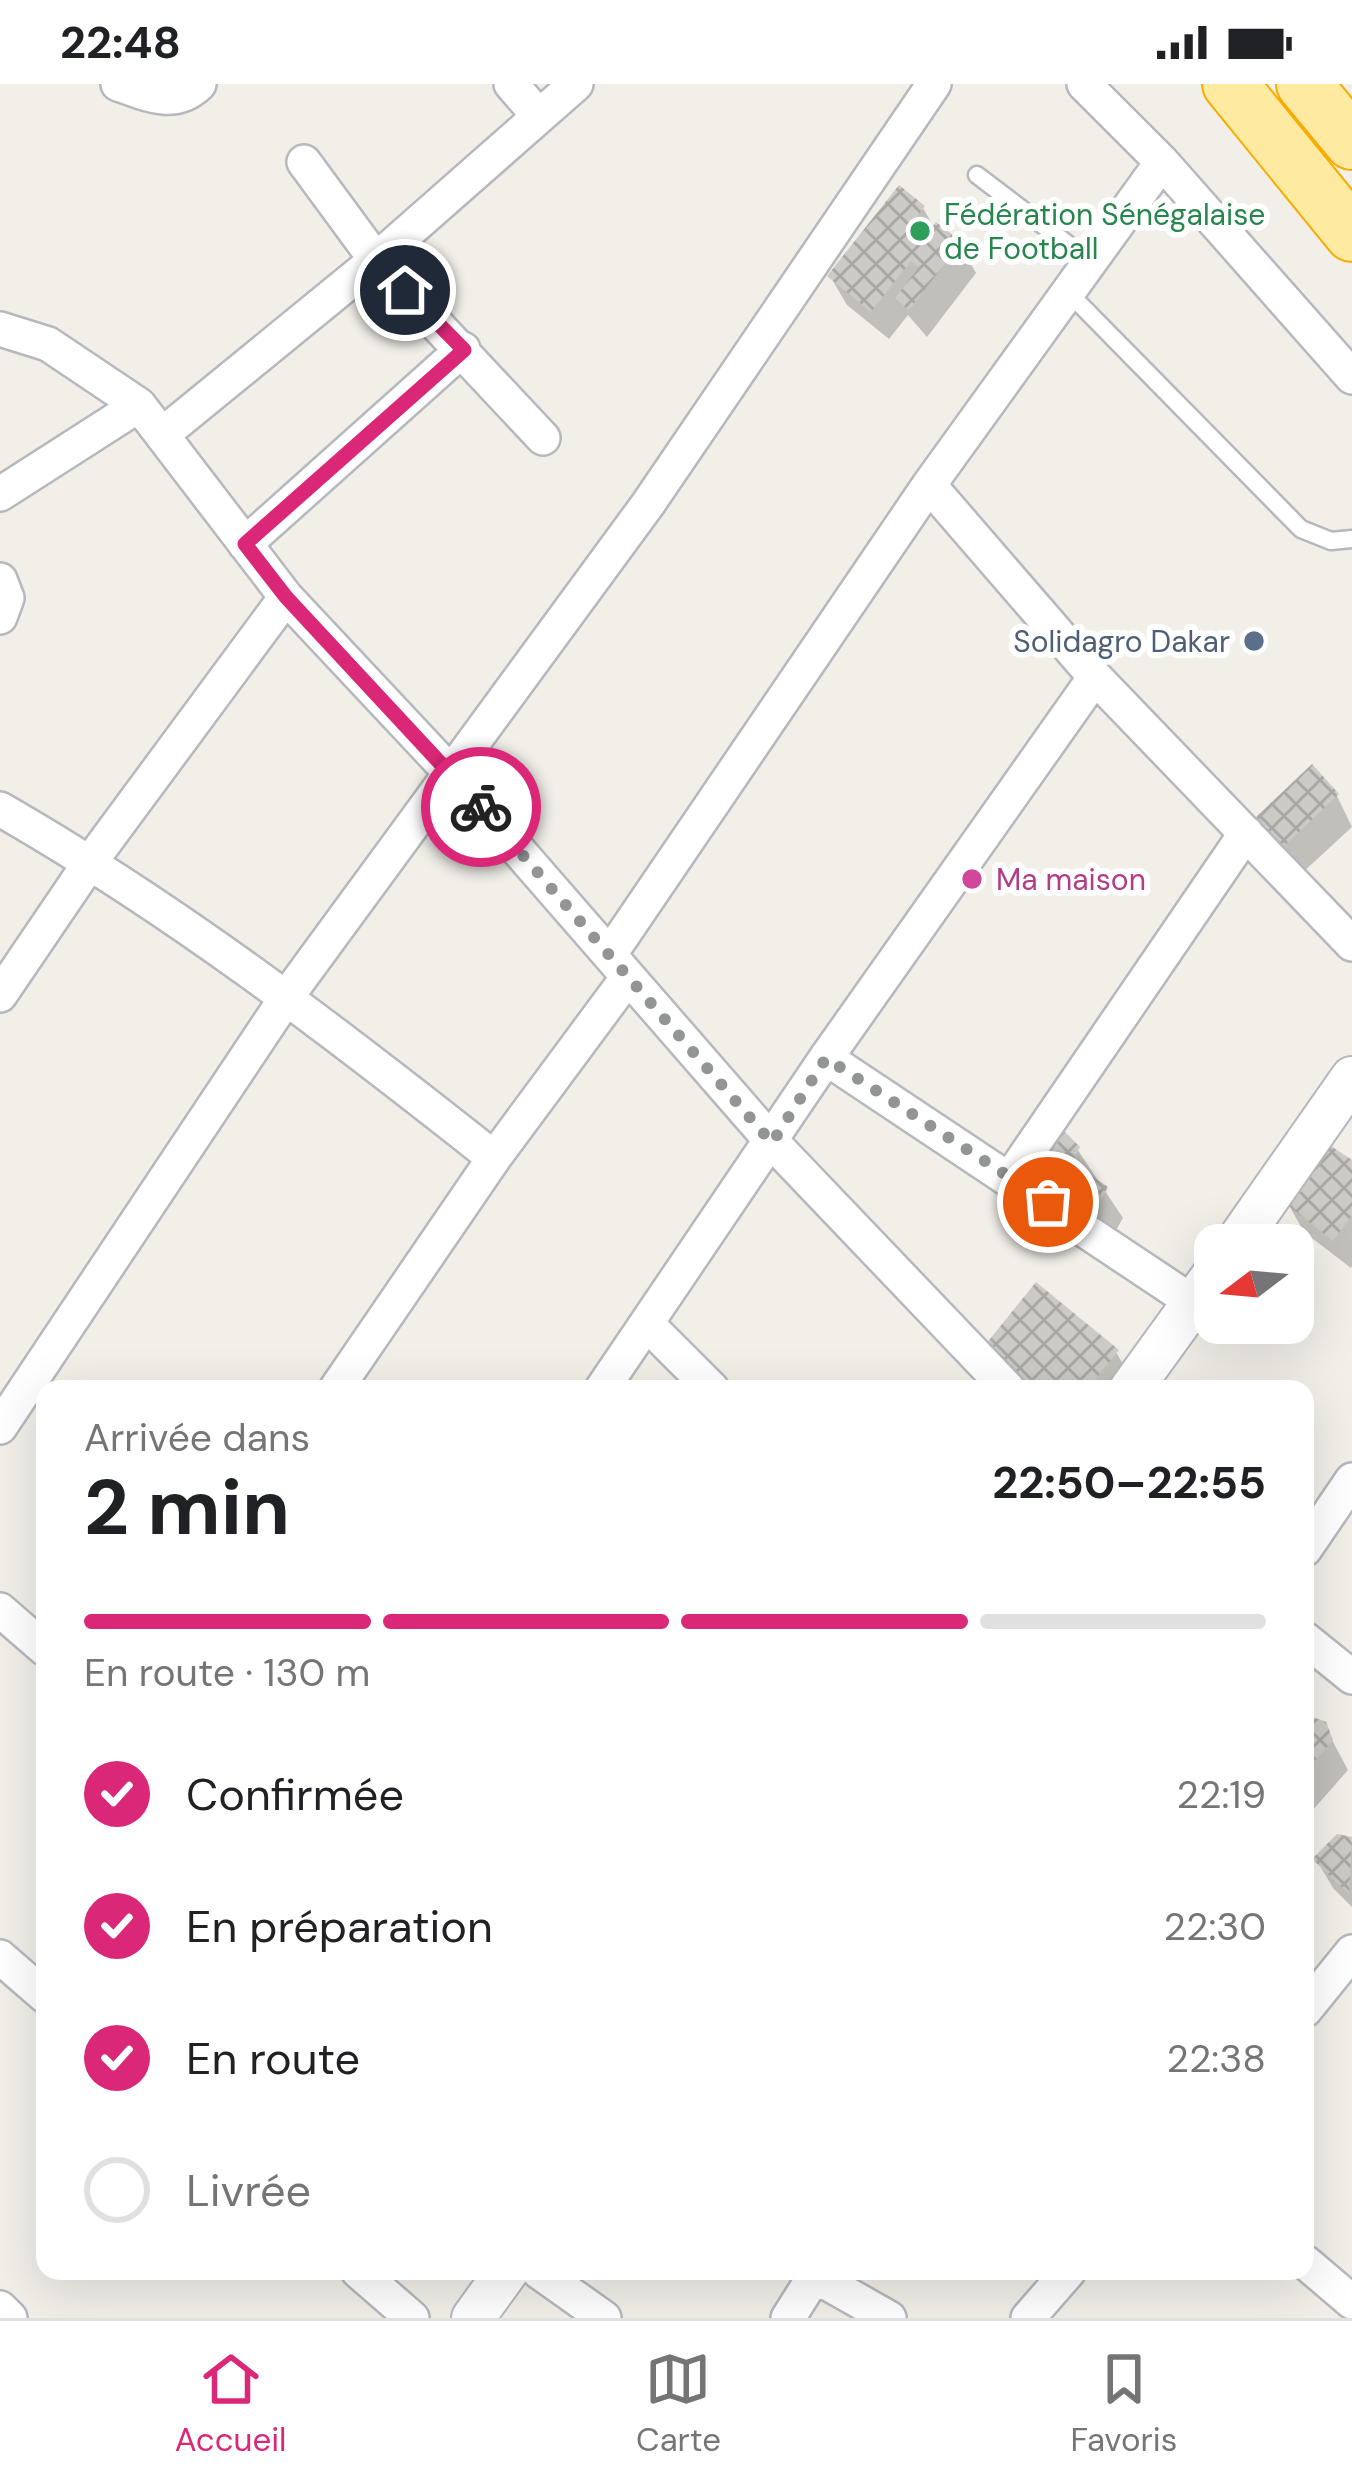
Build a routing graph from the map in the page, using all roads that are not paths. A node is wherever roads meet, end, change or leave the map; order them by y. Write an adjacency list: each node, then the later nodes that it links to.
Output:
1 (118, 84): 2 (street)
2 (200, 84)
3 (511, 84): 9 (street)
4 (576, 84): 9 (street)
5 (934, 84): 32 (street)
6 (1084, 84): 12 (street)
7 (1230, 84): 14 (highway)
8 (1304, 84): 10 (highway)
9 (538, 115): 15 (street)
10 (1352, 142)
11 (304, 162): 15 (street)
12 (1162, 162): 16 (street); 20 (street)
13 (977, 175): 16 (lane)
14 (1352, 234)
15 (376, 260): 19 (street); 22 (street)
16 (1090, 261): 17 (street)
17 (1068, 292): 24 (street); 26 (lane)
18 (0, 329): 21 (street)
19 (464, 350): 23 (street); 27 (street)
20 (1352, 377)
21 (139, 405): 22 (street); 25 (street)
22 (163, 434): 27 (street)
23 (543, 438)
24 (929, 485): 31 (street); 37 (street)
25 (0, 494)
26 (1352, 539)
27 (245, 544): 29 (street)
28 (0, 580): 30 (street)
29 (286, 597): 32 (street); 35 (street)
30 (0, 617)
31 (1095, 677): 34 (street); 40 (street)
32 (451, 773): 37 (street); 38 (street)
33 (0, 809): 35 (street)
34 (1246, 833): 36 (street); 44 (street)
35 (91, 861): 38 (street); 39 (street)
36 (1352, 944)
37 (619, 966): 42 (street); 43 (street)
38 (288, 994): 43 (street); 54 (street)
39 (0, 995)
40 (826, 1058): 42 (street); 44 (street)
41 (1346, 1098): 45 (street)
42 (772, 1143): 48 (street); 52 (street)
43 (494, 1158): 49 (street)
44 (1012, 1177): 46 (street)
45 (1251, 1224)
46 (1194, 1282)
47 (1194, 1303): 53 (street)
48 (647, 1324): 50 (street); 51 (street)
49 (342, 1380)
50 (608, 1380)
51 (703, 1380)
52 (999, 1380)
53 (1138, 1380)
54 (0, 1427)
55 (1352, 1480): 56 (street)
56 (1314, 1536)
57 (0, 1610): 58 (street)
58 (36, 1641)
59 (1314, 1646): 60 (street)
60 (1352, 1677)
61 (1352, 1952): 64 (street)
62 (0, 1957): 63 (street)
63 (36, 1988)
64 (1340, 1994)
65 (1314, 2270): 72 (street)
66 (368, 2280): 75 (street)
67 (500, 2280): 76 (street)
68 (551, 2280): 77 (street)
69 (807, 2280): 78 (street)
70 (821, 2280): 79 (street)
71 (1062, 2280): 80 (street)
72 (1352, 2302)
73 (0, 2308): 74 (street)
74 (10, 2318)
75 (412, 2318)
76 (473, 2318)
77 (604, 2318)
78 (788, 2318)
79 (889, 2318)
80 (1028, 2318)

